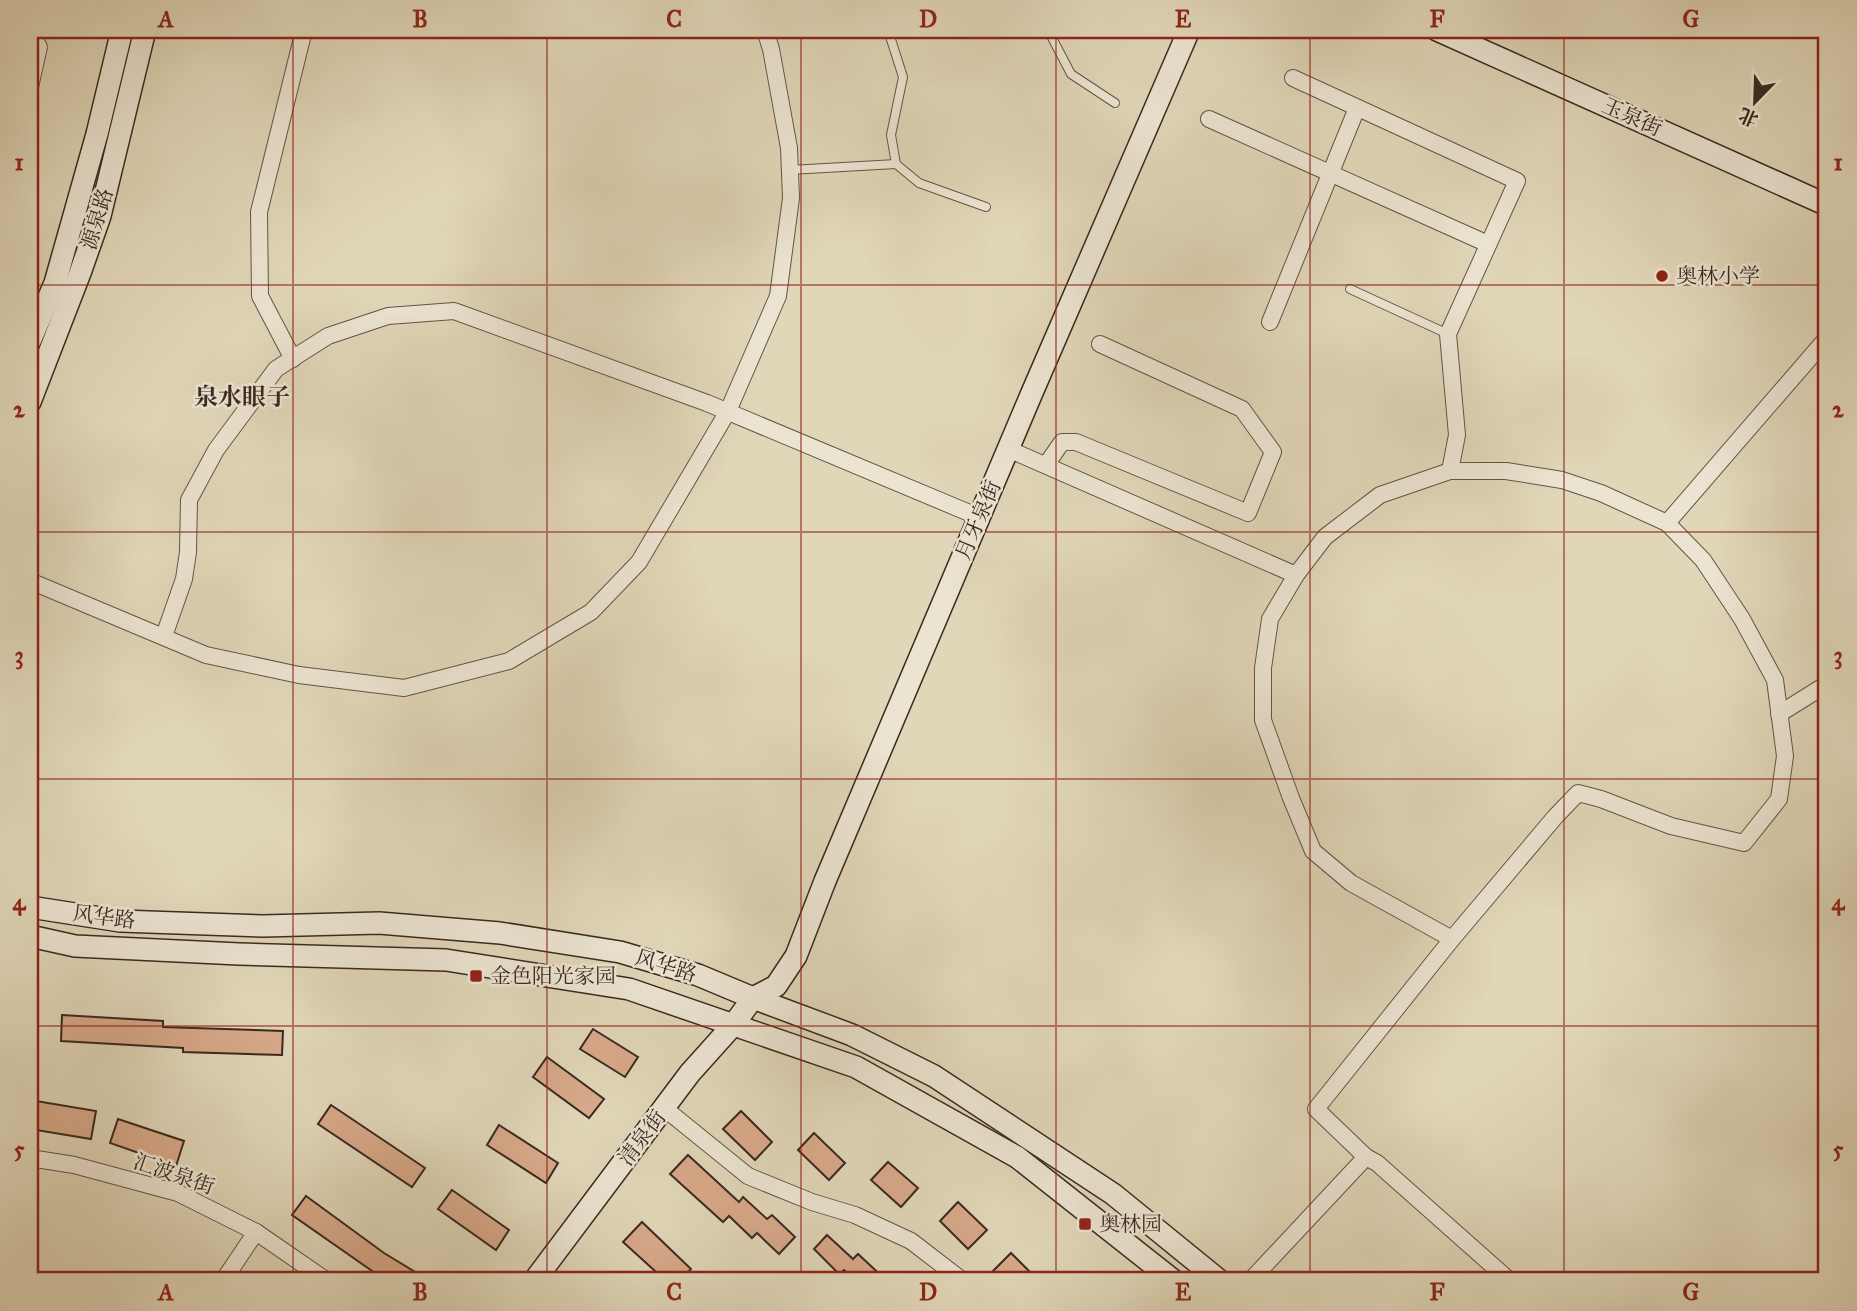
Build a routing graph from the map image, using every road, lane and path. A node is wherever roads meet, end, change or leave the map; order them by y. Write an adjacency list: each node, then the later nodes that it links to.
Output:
1 (122, 30): 25 (street, 源泉路)
2 (145, 30): 29 (street, 源泉路)
3 (304, 30): 28 (street)
4 (765, 30): 16 (street)
5 (888, 30): 15 (lane)
6 (1048, 30): 12 (lane)
7 (1189, 30): 31 (street, 月牙泉街)
8 (1437, 30): 18 (street, 玉泉街)
9 (30, 32): 11 (street)
10 (1293, 78): 13 (street)
11 (30, 87)
12 (1115, 103)
13 (1357, 108): 17 (street); 20 (street)
14 (1209, 119): 17 (street)
15 (896, 164): 16 (lane); 19 (lane)
16 (790, 170): 30 (street)
17 (1330, 174): 20 (street); 22 (street)
18 (1827, 205)
19 (986, 207)
20 (1488, 244): 23 (street)
21 (1350, 289): 23 (lane)
22 (1270, 321)
23 (1448, 334): 33 (street)
24 (1827, 338): 27 (street)
25 (30, 341)
26 (1100, 344): 32 (street)
27 (1821, 356): 35 (street)
28 (293, 359): 30 (street); 38 (street)
29 (30, 402)
30 (728, 411): 34 (street); 38 (street)
31 (1008, 449): 32 (street); 34 (street, 月牙泉街)
32 (1046, 465): 36 (street)
33 (1450, 471): 35 (street); 36 (street)
34 (979, 517): 44 (street, 月牙泉街)
35 (1667, 523): 40 (street)
36 (1296, 575): 43 (street)
37 (30, 581): 38 (street)
38 (164, 636)
39 (1827, 684): 40 (street)
40 (1779, 714): 43 (street)
41 (30, 907): 44 (street, 风华路)
42 (30, 936): 45 (street)
43 (1452, 939): 49 (street)
44 (753, 998): 45 (street, 清泉街); 46 (street, 风华路)
45 (734, 1024): 47 (street); 48 (street, 清泉街)
46 (934, 1076): 47 (street); 57 (street, 风华路)
47 (920, 1104): 56 (street)
48 (664, 1108): 54 (street, 清泉街); 55 (street)
49 (1366, 1157): 58 (street); 59 (street)
50 (30, 1158): 51 (street, 汇波泉街)
51 (256, 1232): 52 (street); 53 (street, 汇波泉街)
52 (223, 1281)
53 (327, 1281)
54 (534, 1281)
55 (963, 1281)
56 (1174, 1281)
57 (1220, 1281)
58 (1250, 1281)
59 (1510, 1281)

